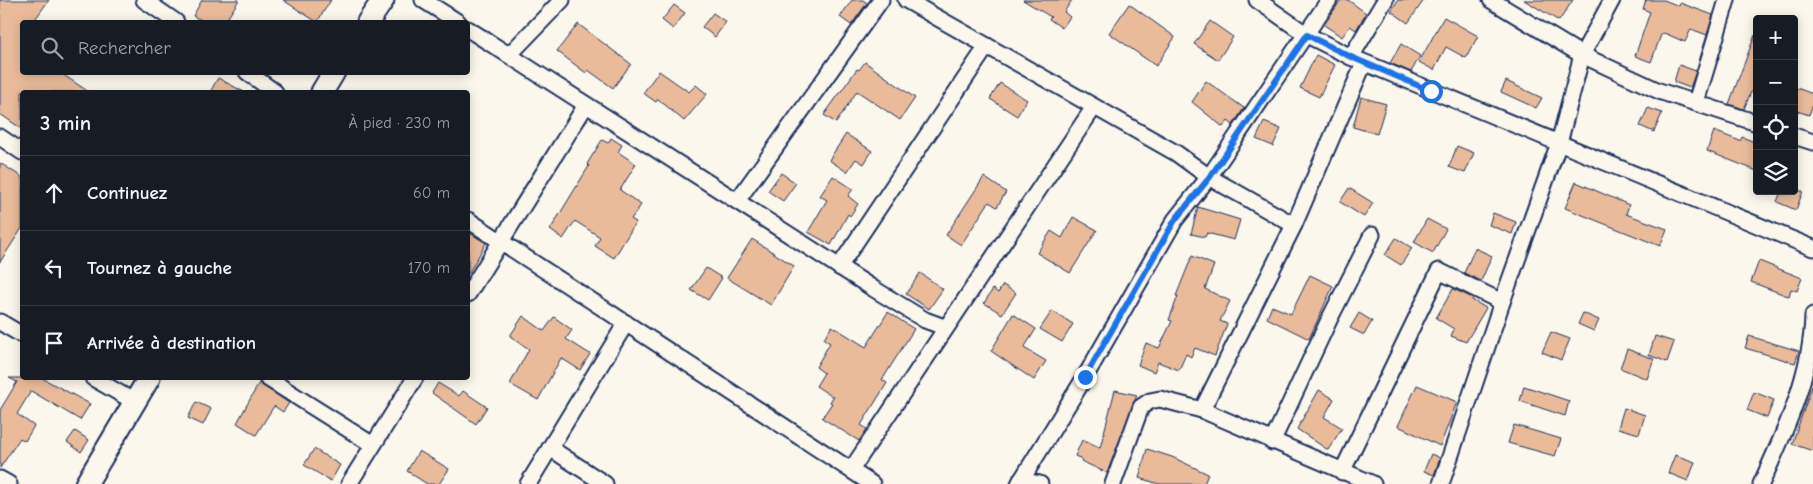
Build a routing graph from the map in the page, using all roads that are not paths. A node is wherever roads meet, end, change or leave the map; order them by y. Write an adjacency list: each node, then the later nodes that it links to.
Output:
1 (144, 0): 13 (street)
2 (383, 0): 14 (street)
3 (423, 0): 15 (street)
4 (562, 0): 19 (street)
5 (881, 0): 36 (street)
6 (906, 0): 18 (street)
7 (1257, 0): 17 (street)
8 (1329, 0): 17 (street)
9 (1385, 0): 21 (street)
10 (1491, 0): 20 (street)
11 (1612, 0): 20 (street)
12 (1727, 0): 26 (street)
13 (173, 20)
14 (369, 20)
15 (455, 20)
16 (470, 30): 19 (street)
17 (1307, 35): 21 (street); 35 (street)
18 (987, 46): 28 (street); 42 (street)
19 (509, 55): 27 (street)
20 (1582, 55): 26 (street); 33 (street)
21 (1357, 60): 33 (street); 38 (street)
22 (251, 75): 24 (street)
23 (332, 75): 25 (street)
24 (272, 90)
25 (323, 90)
26 (1696, 102): 29 (street)
27 (586, 105): 36 (street); 40 (street)
28 (1094, 107): 35 (street); 48 (street)
29 (1753, 122)
30 (1798, 137): 32 (street)
31 (0, 138): 34 (street)
32 (1813, 142)
33 (1558, 143): 41 (street); 44 (street)
34 (20, 151)
35 (1210, 177): 38 (street); 64 (street)
36 (737, 201): 42 (street)
37 (470, 221): 40 (street)
38 (1294, 225): 56 (street)
39 (1372, 235): 57 (street)
40 (500, 241): 43 (street); 47 (street)
41 (1813, 248)
42 (839, 267): 48 (street)
43 (470, 291)
44 (1502, 302): 61 (street); 74 (street)
45 (1813, 315): 50 (street)
46 (0, 322): 49 (street)
47 (626, 323): 59 (street); 60 (street)
48 (944, 327): 60 (street)
49 (20, 334)
50 (1810, 362): 75 (street)
51 (97, 380): 55 (street)
52 (148, 380): 55 (street)
53 (270, 380): 58 (street)
54 (414, 380): 58 (street)
55 (134, 402): 66 (street)
56 (1202, 410): 57 (street); 72 (street)
57 (1272, 442): 61 (street)
58 (374, 445): 67 (street)
59 (550, 448): 68 (street); 69 (street)
60 (850, 470): 70 (street)
61 (1342, 472): 63 (street)
62 (0, 479): 65 (street)
63 (1356, 481): 73 (street)
64 (1020, 482): 71 (street)
65 (9, 484)
66 (86, 484)
67 (349, 484)
68 (528, 484)
69 (606, 484)
70 (872, 484)
71 (1040, 484)
72 (1113, 484)
73 (1373, 484)
74 (1441, 484)
75 (1761, 484)

